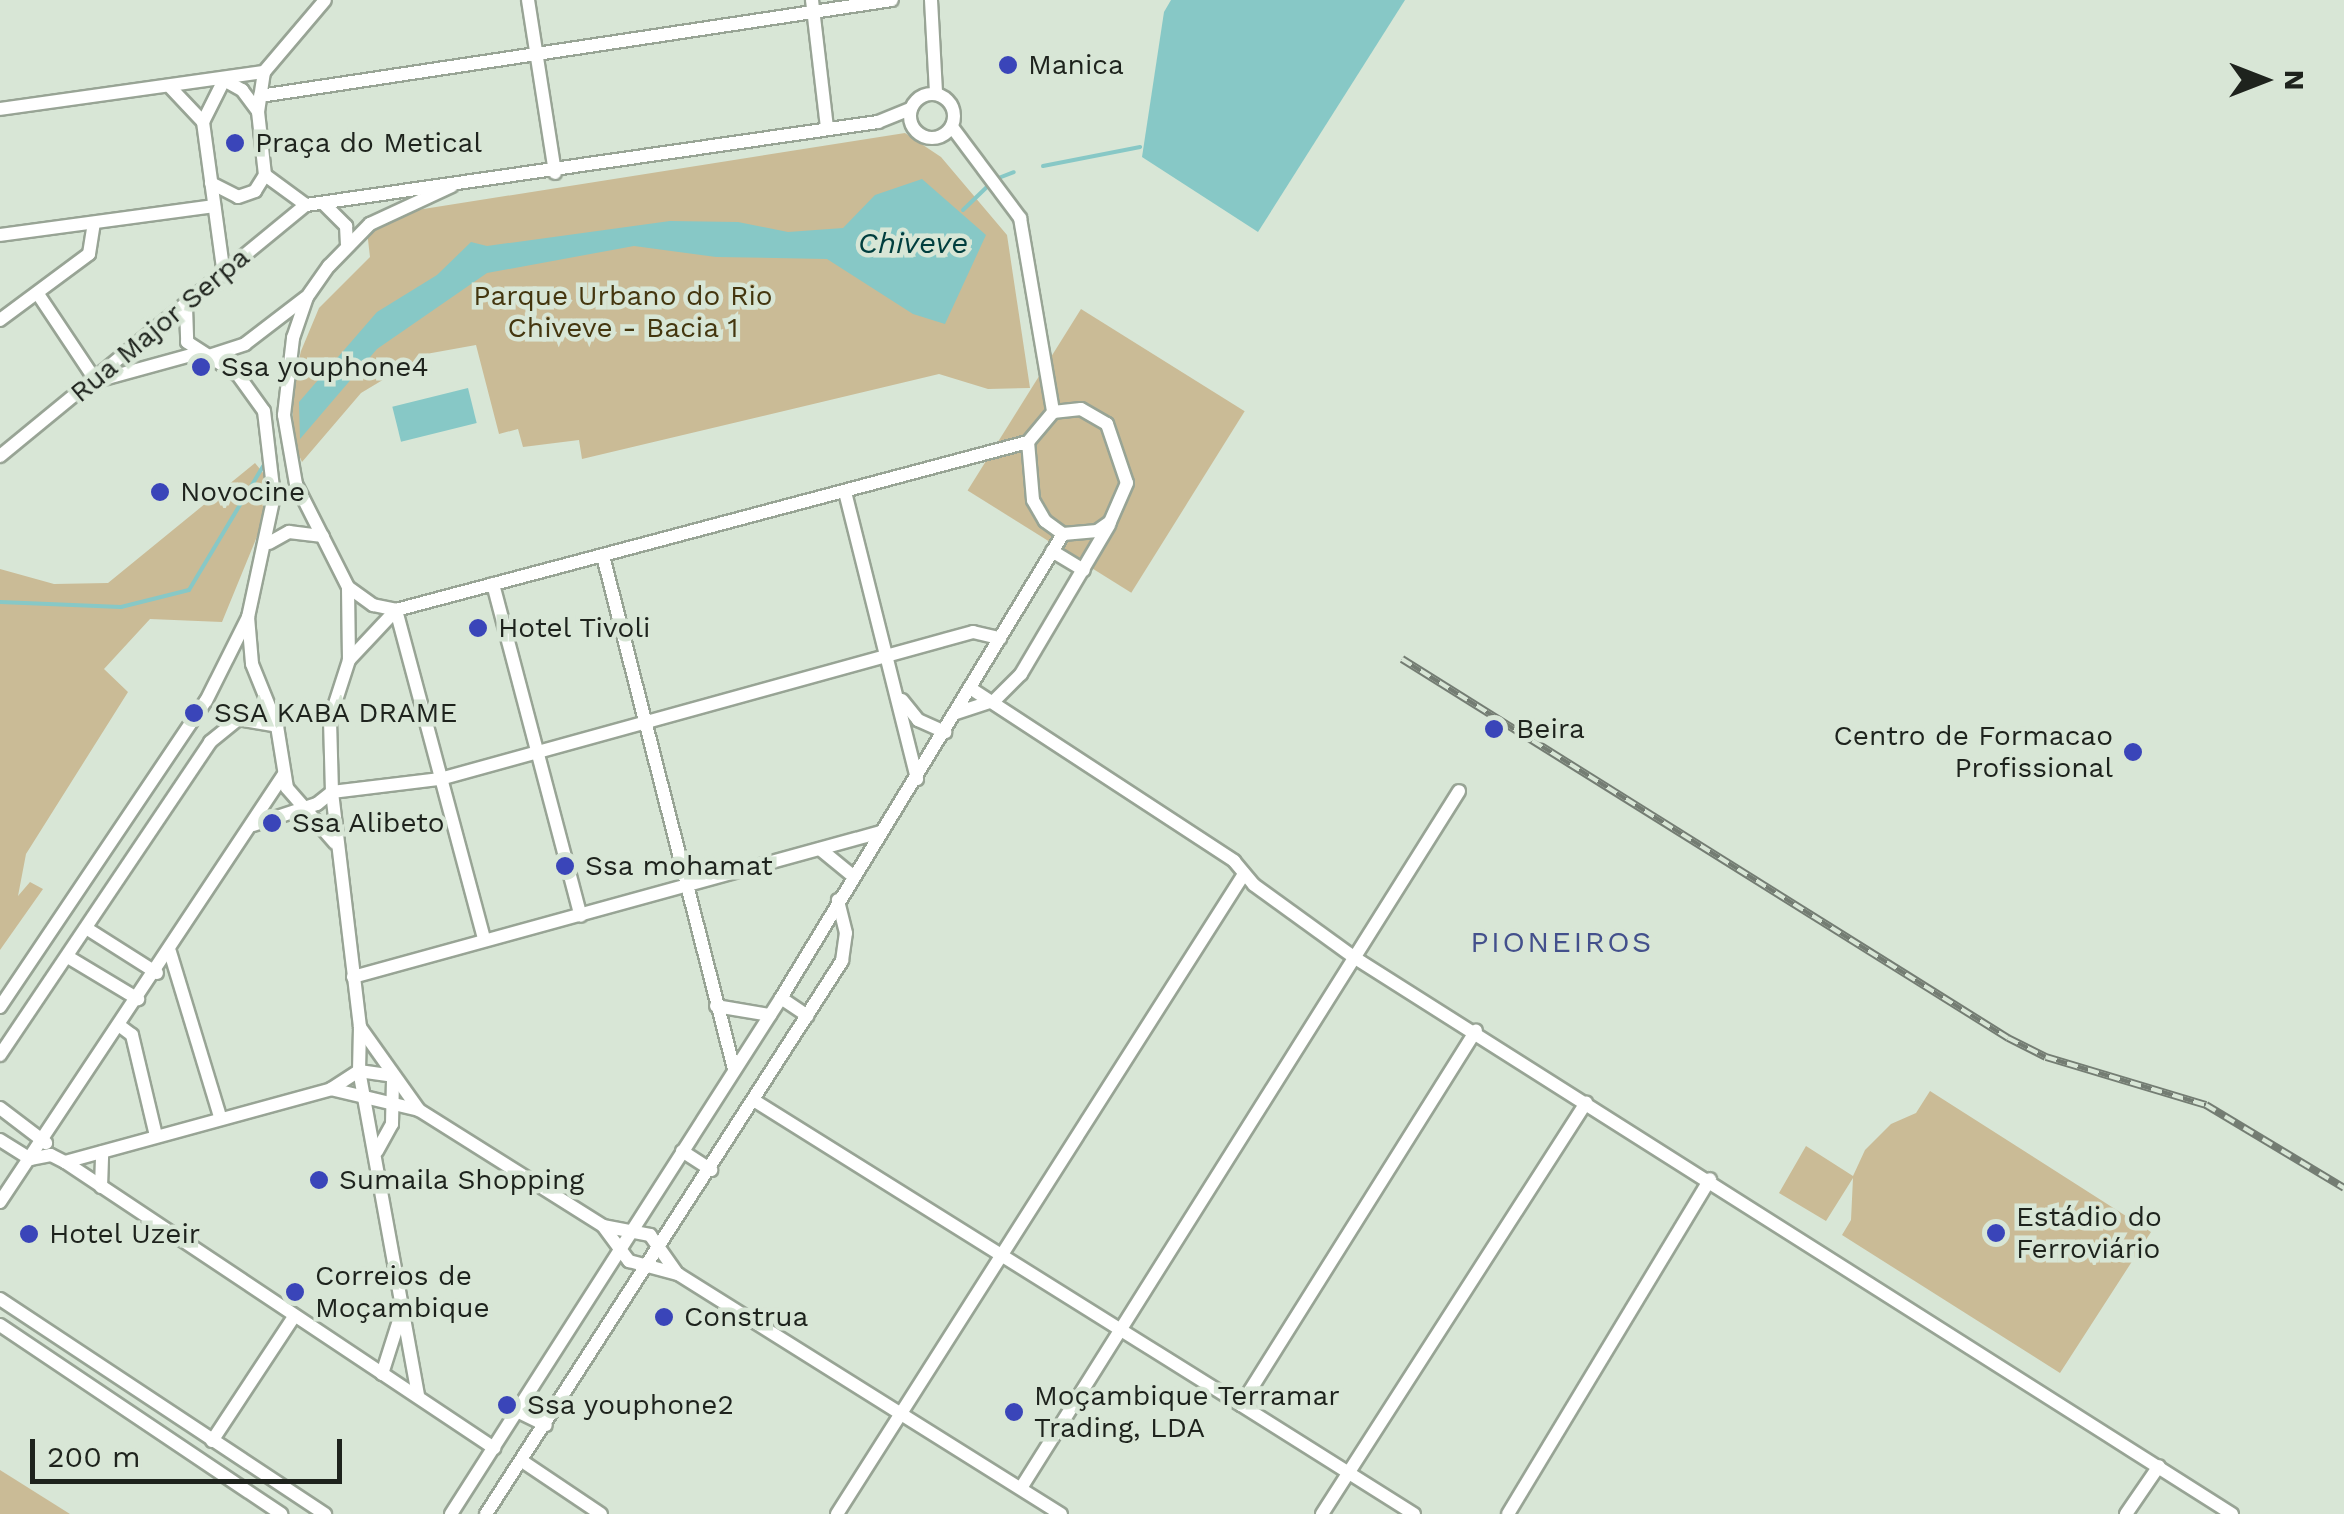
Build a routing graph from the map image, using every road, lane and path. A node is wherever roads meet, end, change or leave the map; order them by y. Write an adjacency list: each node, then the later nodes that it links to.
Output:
1 (324, 0): 7 (street)
2 (528, 0): 6 (street)
3 (892, 0): 5 (street)
4 (931, 0): 10 (street)
5 (813, 7): 6 (street); 19 (street)
6 (534, 58): 11 (street); 22 (street)
7 (264, 72): 8 (street); 11 (street)
8 (224, 80): 9 (street); 14 (street); 15 (street)
9 (171, 88): 13 (street); 15 (street)
10 (936, 93): 12 (street); 18 (street)
11 (260, 96): 14 (street)
12 (911, 108): 16 (street); 17 (street)
13 (0, 109)
14 (258, 112): 23 (street)
15 (203, 122): 24 (street)
16 (878, 122): 17 (street); 19 (street)
17 (912, 126): 20 (street)
18 (952, 127): 20 (street); 21 (street)
19 (828, 128): 22 (street)
20 (940, 137): 21 (street)
21 (968, 153): 39 (street)
22 (555, 173): 25 (street)
23 (265, 174): 24 (street); 27 (street)
24 (211, 183): 28 (street)
25 (452, 186): 26 (street); 31 (street)
26 (322, 203): 27 (street); 31 (street)
27 (306, 205): 32 (street, Rua Major Serpa)
28 (214, 206): 29 (street); 32 (street)
29 (94, 223): 30 (street); 33 (street)
30 (0, 234)
31 (347, 244): 34 (street)
32 (224, 276): 35 (street, Rua Major Serpa)
33 (38, 294): 36 (street); 38 (street)
34 (307, 297): 37 (street); 45 (street)
35 (186, 306): 37 (street); 38 (street, Rua Major Serpa)
36 (0, 320)
37 (204, 354): 38 (street); 46 (street)
38 (96, 381): 41 (street, Rua Major Serpa)
39 (1053, 412): 40 (street); 43 (street)
40 (1028, 442): 42 (street); 44 (street)
41 (0, 456)
42 (844, 492): 48 (street); 55 (street)
43 (1110, 522): 44 (street); 49 (street)
44 (1062, 534): 47 (street)
45 (323, 536): 46 (street); 51 (street)
46 (268, 543): 53 (street)
47 (1052, 551): 49 (street); 54 (street)
48 (602, 556): 50 (street); 61 (street)
49 (1084, 570): 59 (street)
50 (494, 584): 52 (street); 64 (street)
51 (348, 588): 52 (street); 56 (street)
52 (396, 610): 56 (street); 66 (street)
53 (248, 617): 62 (street); 77 (street)
54 (1000, 638): 55 (street); 57 (street)
55 (889, 656): 58 (street); 61 (street)
56 (349, 660): 69 (street)
57 (970, 688): 59 (street); 60 (street)
58 (900, 698): 63 (street); 67 (street)
59 (994, 701): 60 (street); 75 (street)
60 (956, 713): 63 (street)
61 (642, 725): 64 (street); 78 (street)
62 (277, 726): 65 (street); 79 (street)
63 (945, 732): 67 (street)
64 (536, 754): 66 (street); 81 (street)
65 (284, 774): 70 (street); 71 (street)
66 (440, 779): 69 (street); 83 (street)
67 (917, 779): 72 (street)
68 (1460, 791): 85 (street)
69 (332, 792): 70 (street); 73 (street)
70 (304, 806): 71 (street); 73 (street)
71 (253, 825): 84 (street)
72 (881, 832): 74 (street); 76 (street)
73 (337, 845): 88 (street)
74 (820, 850): 76 (street); 78 (street)
75 (1244, 874): 85 (street); 127 (street)
76 (853, 876): 80 (street)
77 (89, 880): 79 (street); 92 (street)
78 (686, 890): 81 (street); 91 (street)
79 (107, 893): 82 (street)
80 (838, 900): 89 (street); 94 (street)
81 (581, 916): 83 (street)
82 (86, 928): 86 (street); 87 (street)
83 (484, 938): 88 (street)
84 (170, 952): 87 (street); 109 (street)
85 (1352, 956): 97 (street); 134 (street)
86 (68, 958): 90 (street); 98 (street)
87 (157, 973): 90 (street)
88 (353, 977): 96 (street)
89 (780, 998): 93 (street); 94 (street)
90 (138, 999): 95 (street)
91 (716, 1006): 93 (street); 99 (street)
92 (0, 1007)
93 (770, 1015): 99 (street)
94 (808, 1016): 103 (street)
95 (120, 1026): 110 (street); 111 (street)
96 (360, 1027): 100 (street); 101 (street)
97 (1476, 1031): 105 (street); 137 (street)
98 (0, 1055)
99 (734, 1070): 114 (street)
100 (359, 1071): 101 (street); 102 (street); 104 (street)
101 (393, 1076): 106 (street); 108 (street)
102 (331, 1089): 104 (street); 109 (street)
103 (755, 1101): 119 (street); 127 (street)
104 (364, 1102): 106 (street); 113 (street)
105 (1586, 1102): 120 (street); 145 (street)
106 (396, 1106): 108 (street); 113 (street)
107 (0, 1108): 110 (street)
108 (419, 1110): 123 (street)
109 (220, 1117): 111 (street)
110 (44, 1136): 116 (street); 117 (street)
111 (156, 1136): 115 (street)
112 (0, 1140): 117 (street)
113 (377, 1151): 131 (street)
114 (682, 1151): 119 (street); 124 (street)
115 (102, 1152): 118 (street); 121 (street)
116 (51, 1155): 117 (street); 118 (street)
117 (30, 1159): 122 (street)
118 (64, 1162): 121 (street)
119 (711, 1170): 126 (street)
120 (1710, 1179): 144 (street); 156 (street)
121 (101, 1187): 132 (street)
122 (0, 1202)
123 (604, 1226): 124 (street); 125 (street)
124 (633, 1233): 125 (street); 126 (street)
125 (623, 1249): 128 (street); 138 (street)
126 (657, 1250): 128 (street); 129 (street)
127 (1002, 1254): 134 (street); 139 (street)
128 (648, 1264): 129 (street); 140 (street)
129 (678, 1274): 139 (street)
130 (0, 1299): 141 (street)
131 (401, 1312): 135 (street); 136 (street)
132 (293, 1318): 135 (street); 141 (street)
133 (0, 1326): 147 (street)
134 (1122, 1329): 137 (street); 146 (street)
135 (382, 1374): 136 (street)
136 (418, 1394): 142 (street)
137 (1241, 1405): 145 (street)
138 (517, 1411): 140 (street); 142 (street)
139 (901, 1414): 146 (street); 152 (street)
140 (546, 1425): 143 (street)
141 (212, 1441): 148 (street)
142 (494, 1448): 149 (street)
143 (522, 1462): 150 (street); 151 (street)
144 (2159, 1466): 157 (street); 158 (street)
145 (1348, 1472): 154 (street); 155 (street)
146 (1021, 1488): 153 (street)
147 (281, 1514)
148 (324, 1514)
149 (451, 1514)
150 (486, 1514)
151 (601, 1514)
152 (837, 1514)
153 (1061, 1514)
154 (1322, 1514)
155 (1414, 1514)
156 (1508, 1514)
157 (2126, 1514)
158 (2232, 1514)

